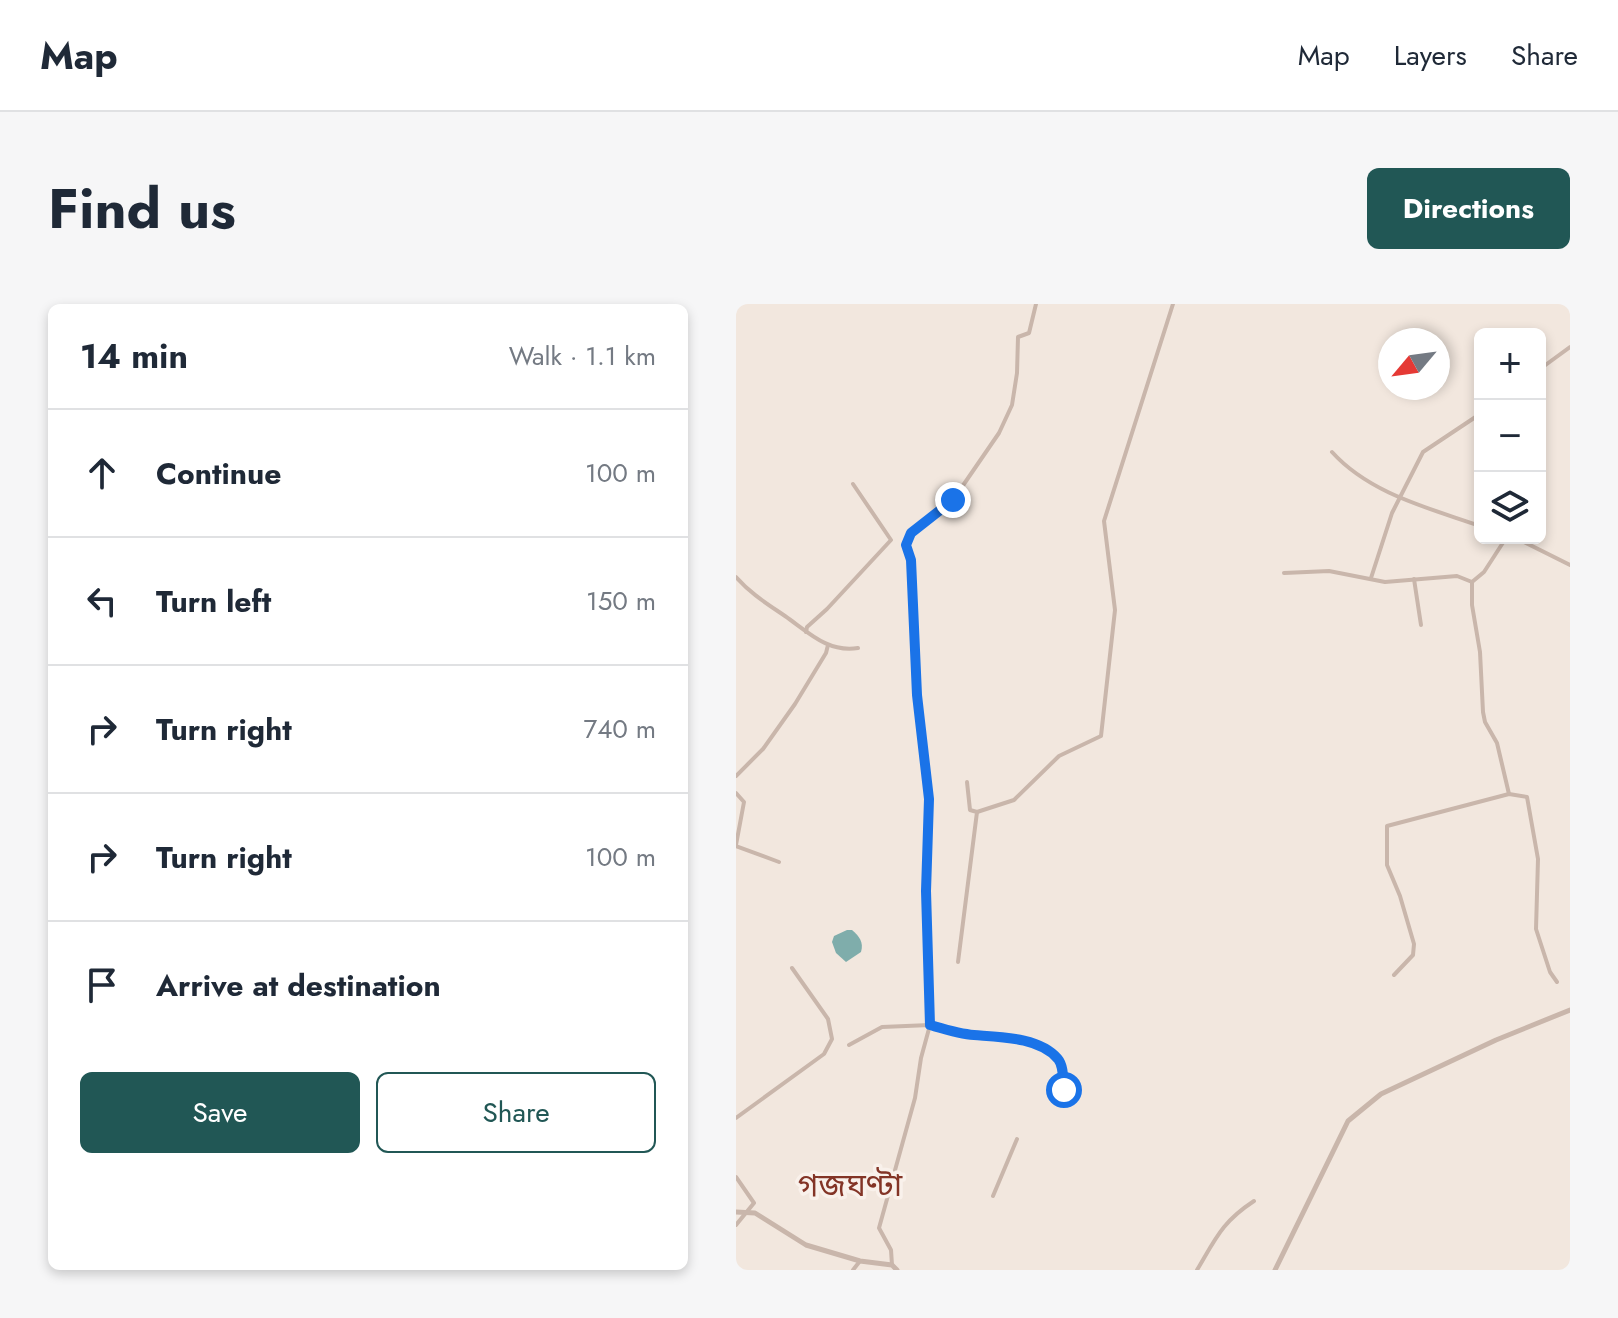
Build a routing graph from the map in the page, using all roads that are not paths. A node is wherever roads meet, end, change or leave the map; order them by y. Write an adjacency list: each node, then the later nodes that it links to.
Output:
1 (1036, 304): 34 (street)
2 (1173, 304): 26 (street)
3 (1570, 347): 4 (street)
4 (1546, 365)
5 (1474, 418): 8 (street)
6 (1332, 452): 8 (street)
7 (853, 484): 19 (street)
8 (1398, 498): 9 (street); 15 (street)
9 (1474, 524)
10 (1502, 544): 17 (street)
11 (1528, 544): 12 (street)
12 (1570, 565)
13 (1284, 573): 15 (street)
14 (736, 577): 19 (street)
15 (1371, 578): 16 (street)
16 (1414, 579): 17 (street); 18 (street)
17 (1472, 582): 25 (street)
18 (1421, 625)
19 (806, 632): 20 (street)
20 (828, 645): 21 (street); 22 (street)
21 (858, 648)
22 (736, 776)
23 (967, 782): 26 (street)
24 (736, 793): 27 (street)
25 (1509, 794): 31 (street); 32 (street)
26 (977, 812): 29 (street)
27 (736, 846): 28 (street)
28 (779, 862)
29 (958, 962)
30 (792, 968): 37 (street)
31 (1394, 975)
32 (1557, 982)
33 (1570, 1010): 49 (street)
34 (930, 1025): 35 (street); 36 (street); 46 (street)
35 (849, 1045)
36 (1064, 1090)
37 (736, 1118)
38 (1017, 1139): 40 (street)
39 (736, 1177): 43 (street)
40 (993, 1196)
41 (1254, 1201): 48 (street)
42 (736, 1212): 43 (street)
43 (748, 1212): 44 (street); 45 (street)
44 (736, 1225)
45 (860, 1261): 46 (street); 47 (street)
46 (895, 1268)
47 (853, 1270)
48 (1197, 1270)
49 (1275, 1270)

